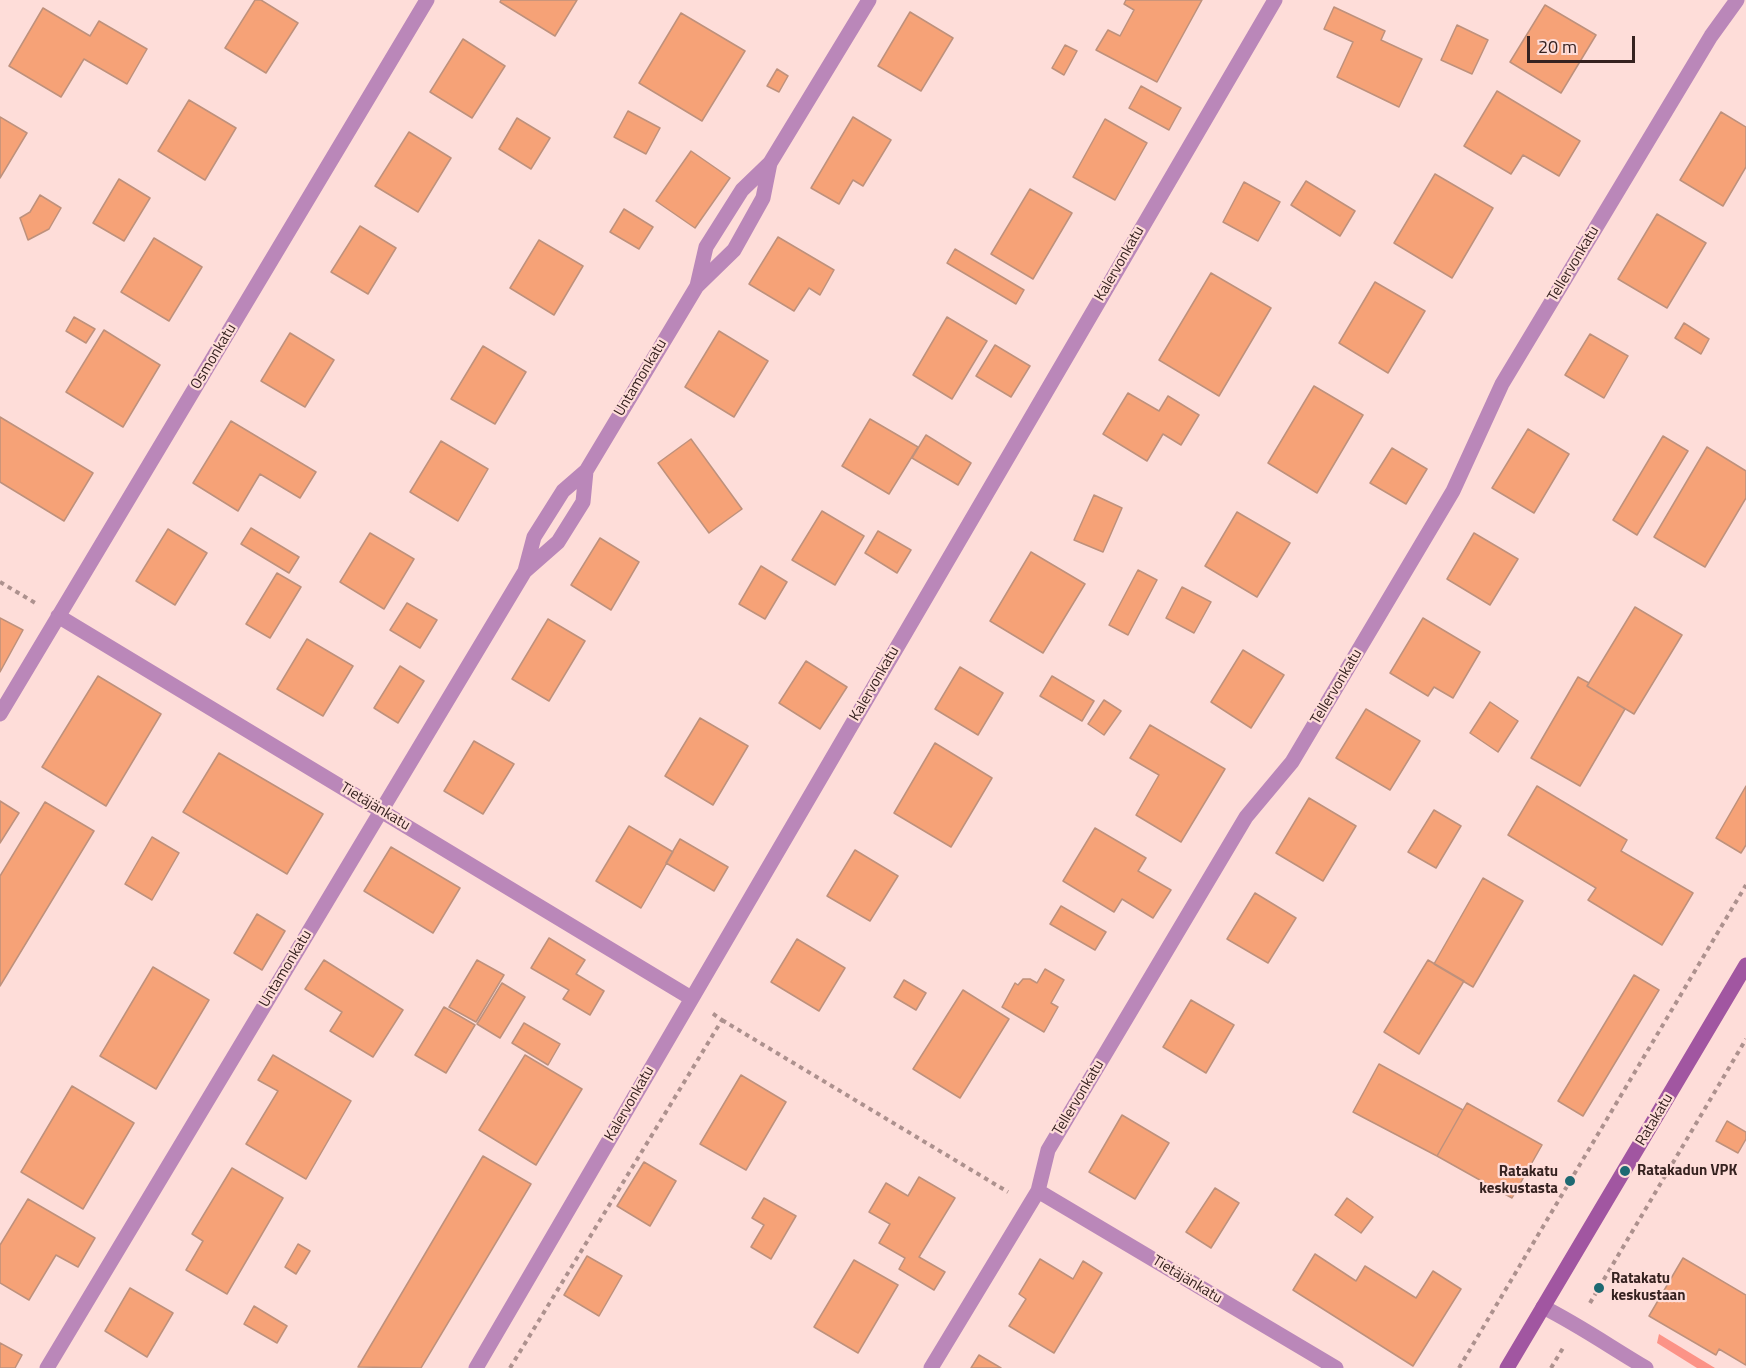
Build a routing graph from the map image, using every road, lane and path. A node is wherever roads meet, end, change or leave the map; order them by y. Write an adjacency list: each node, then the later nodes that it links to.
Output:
1 (427, 0): 10 (street, Osmonkatu)
2 (869, 0): 5 (street, Untamonkatu)
3 (1275, 0): 15 (street, Kalervonkatu)
4 (1737, 0): 18 (street, Tellervonkatu)
5 (770, 164): 6 (street, Untamonkatu); 6 (street, Untamonkatu)
6 (697, 286): 7 (street, Untamonkatu)
7 (586, 471): 8 (street, Untamonkatu); 8 (street, Untamonkatu)
8 (525, 571): 12 (street, Untamonkatu)
9 (0, 582): 10 (path)
10 (58, 616): 11 (street, Osmonkatu); 12 (street, Tietäjänkatu)
11 (0, 714)
12 (382, 810): 15 (street, Tietäjänkatu); 21 (street, Untamonkatu)
13 (1746, 885): 26 (path)
14 (1746, 965): 19 (main road, Ratakatu)
15 (691, 998): 16 (path); 22 (street, Kalervonkatu)
16 (722, 1020): 18 (path); 23 (path)
17 (1746, 1039): 20 (path)
18 (1034, 1198): 24 (street, Tellervonkatu); 25 (street, Tietäjänkatu)
19 (1544, 1307): 20 (street); 27 (main road, Ratakatu)
20 (1577, 1324): 28 (path); 29 (street)
21 (47, 1368)
22 (476, 1368)
23 (510, 1368)
24 (931, 1368)
25 (1336, 1368)
26 (1459, 1368)
27 (1507, 1368)
28 (1551, 1368)
29 (1646, 1368)

